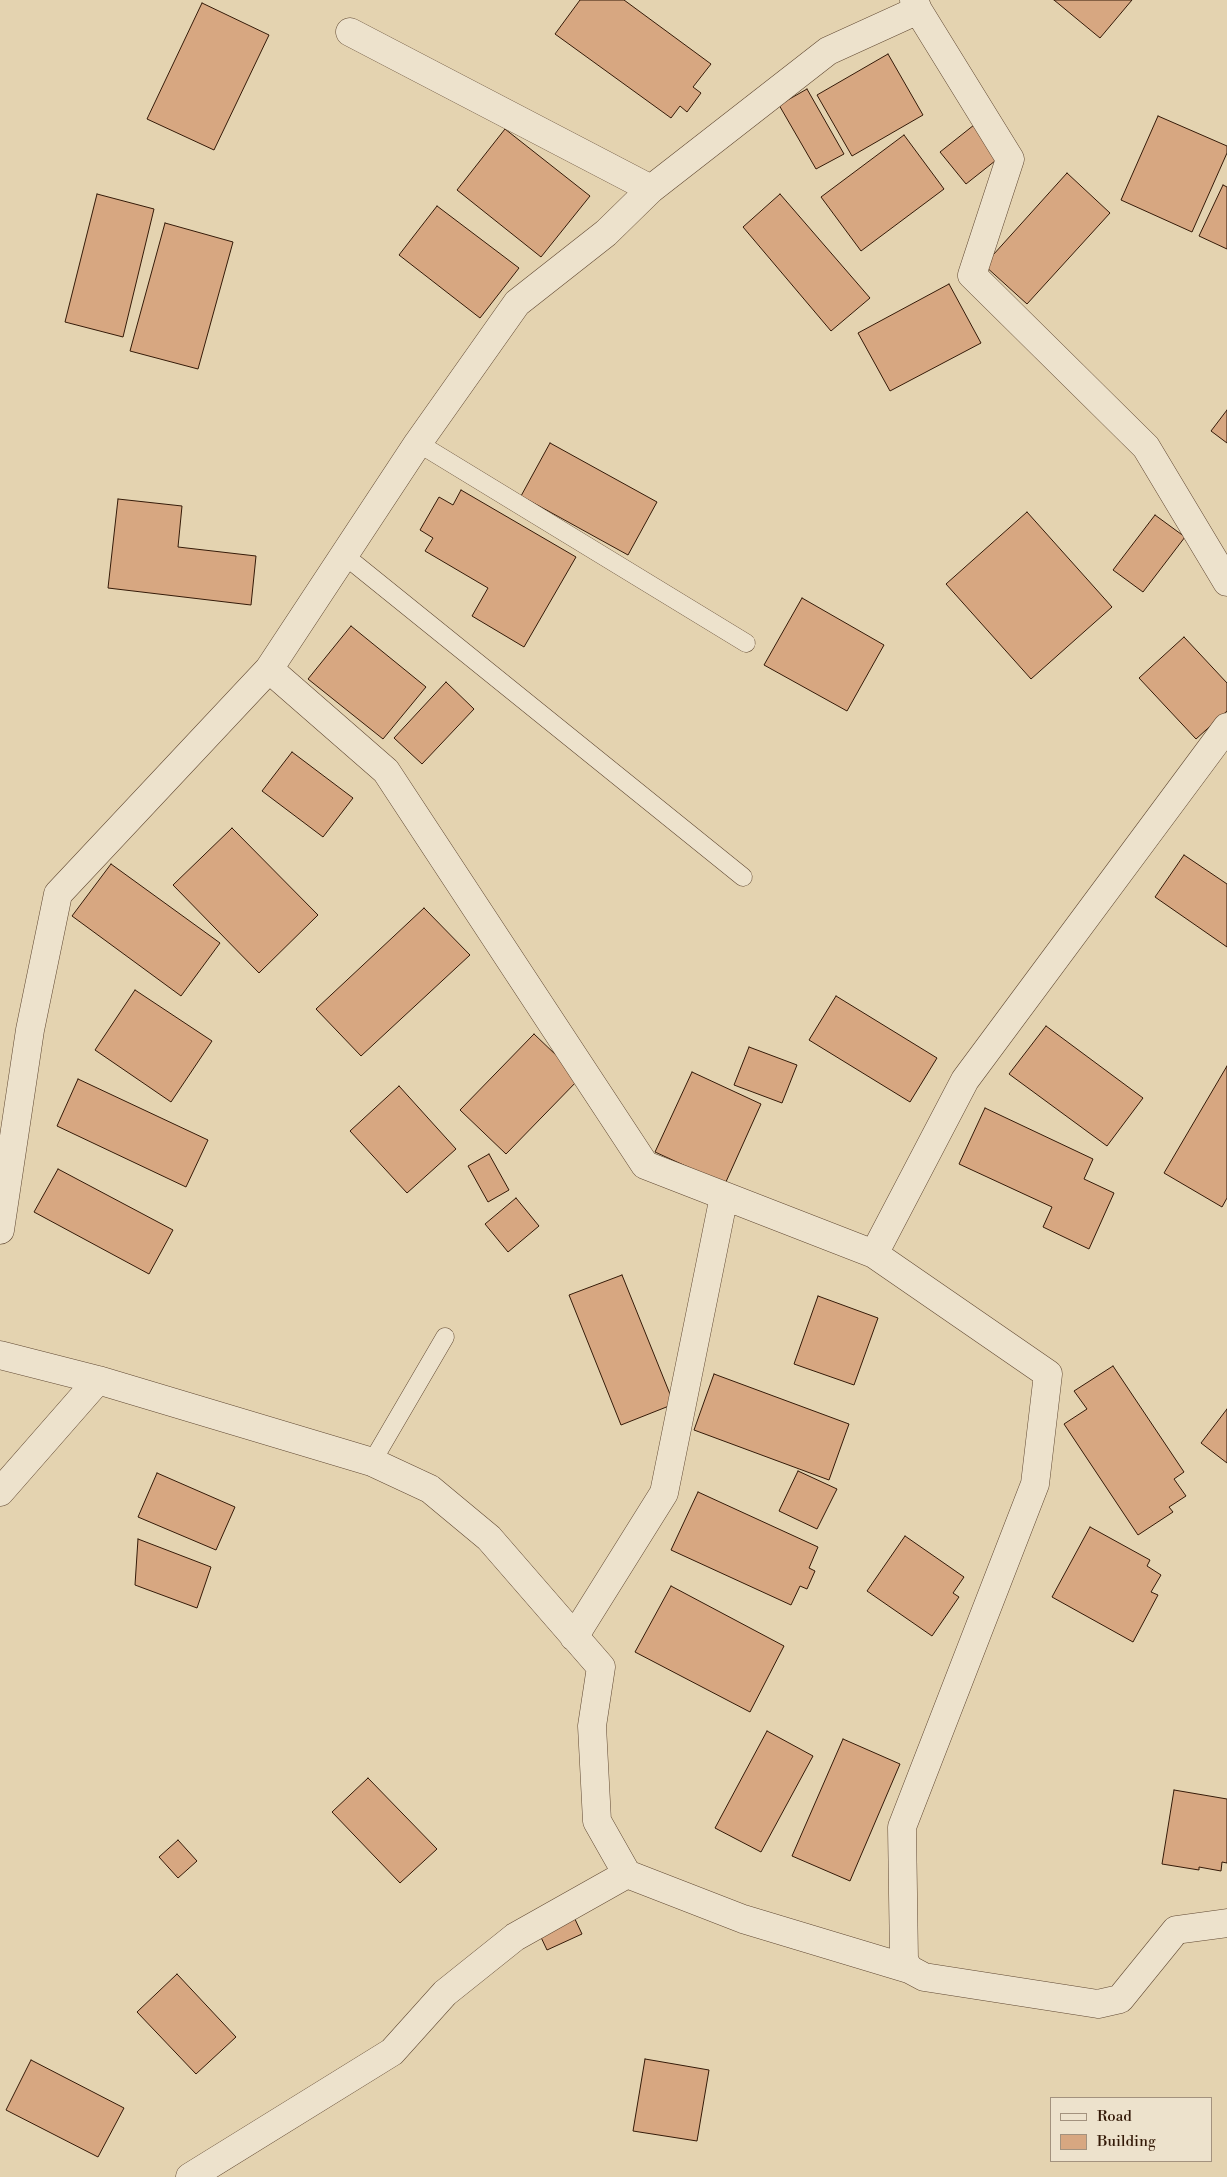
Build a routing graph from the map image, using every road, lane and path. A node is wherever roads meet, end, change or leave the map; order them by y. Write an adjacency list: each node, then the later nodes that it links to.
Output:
1 (916, 5): 3 (street); 6 (street)
2 (350, 32): 3 (street)
3 (651, 189): 4 (street)
4 (418, 443): 5 (street); 7 (lane)
5 (344, 555): 8 (street); 10 (lane)
6 (1227, 582)
7 (746, 642)
8 (269, 669): 11 (street); 12 (street)
9 (1227, 727): 13 (street)
10 (743, 877)
11 (724, 1196): 13 (street); 19 (street)
12 (0, 1230)
13 (874, 1254): 22 (street)
14 (445, 1337): 17 (lane)
15 (0, 1355): 16 (street)
16 (98, 1380): 17 (street); 18 (street)
17 (372, 1462): 19 (street)
18 (0, 1492)
19 (574, 1637): 20 (street)
20 (628, 1874): 22 (street); 23 (street)
21 (1227, 1923): 22 (street)
22 (909, 1969)
23 (190, 2177)

